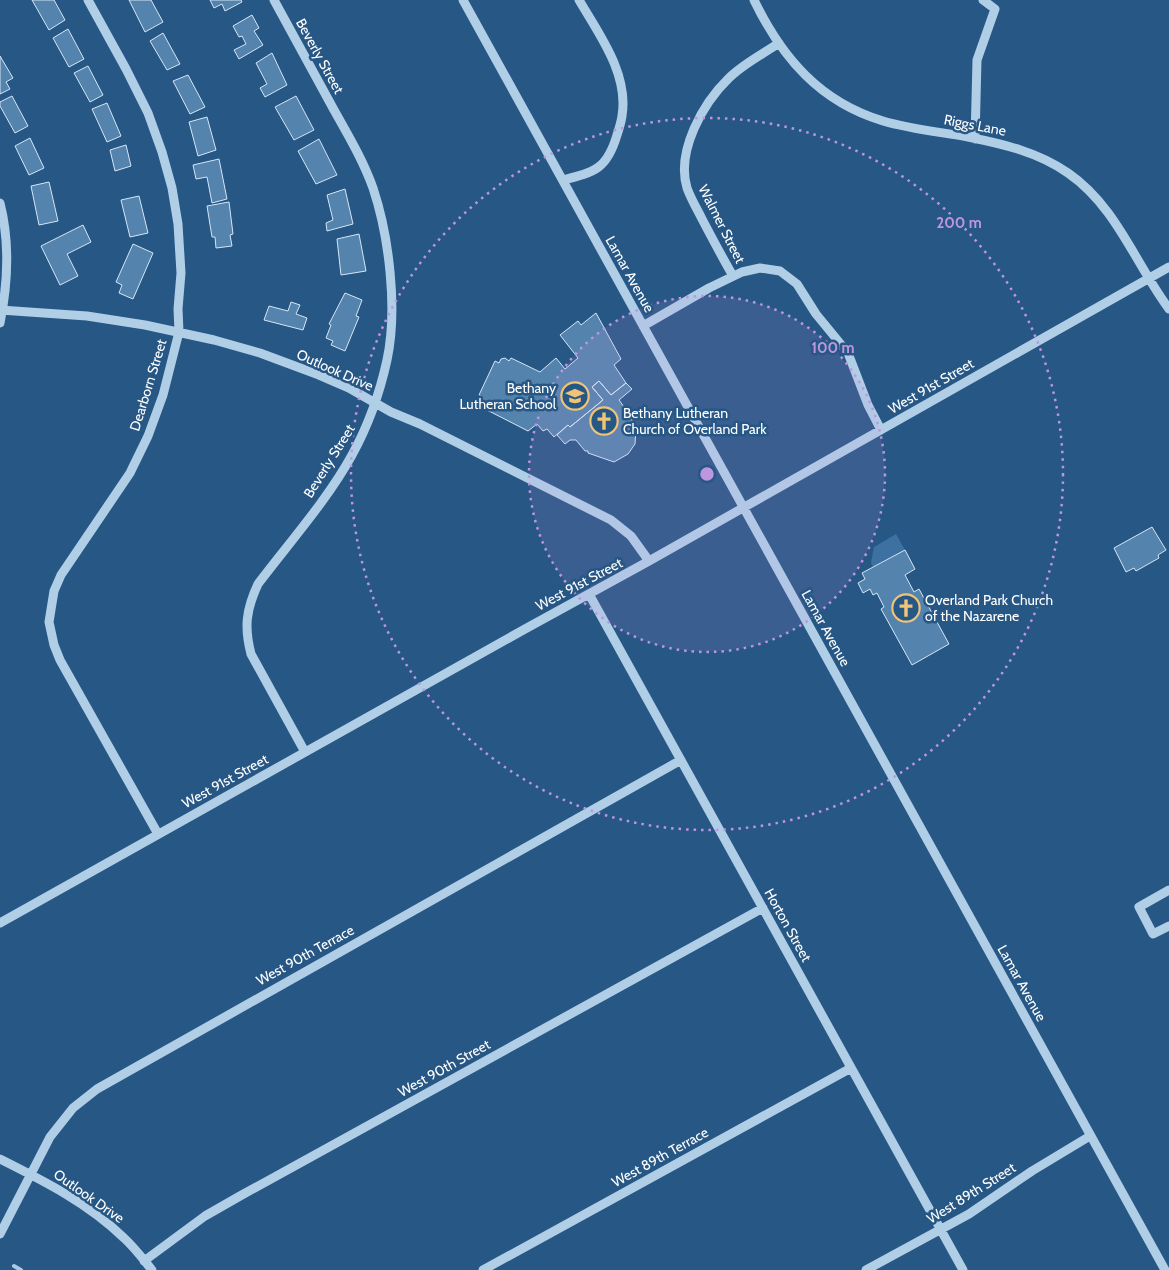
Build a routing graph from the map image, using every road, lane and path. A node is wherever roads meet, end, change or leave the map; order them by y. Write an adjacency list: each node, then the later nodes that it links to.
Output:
1 (88, 0): 18 (street, Dearborn Street)
2 (274, 0): 19 (street, Beverly Street)
3 (463, 0): 9 (street, Lamar Avenue)
4 (579, 0): 9 (street)
5 (754, 0): 7 (street, Riggs Lane)
6 (983, 0): 8 (street)
7 (779, 43): 8 (street, Riggs Lane); 12 (street, Walmer Street)
8 (975, 139): 13 (street, Riggs Lane)
9 (563, 180): 17 (street, Lamar Avenue)
10 (0, 203): 15 (street)
11 (1169, 267): 13 (street, West 91st Street)
12 (732, 276): 17 (street); 20 (street)
13 (1148, 278): 14 (street, Riggs Lane); 20 (street, West 91st Street)
14 (1169, 309)
15 (1, 310): 16 (street); 18 (street, Outlook Drive)
16 (0, 323)
17 (643, 326): 21 (street, Lamar Avenue)
18 (179, 332): 19 (street, Outlook Drive); 26 (street, Dearborn Street)
19 (374, 402): 22 (street, Outlook Drive); 24 (street, Beverly Street)
20 (881, 430): 21 (street, West 91st Street)
21 (743, 508): 22 (street, West 91st Street); 32 (street, Lamar Avenue)
22 (649, 561): 23 (street, West 91st Street)
23 (589, 594): 24 (street, West 91st Street); 25 (street, Horton Street)
24 (305, 752): 26 (street, West 91st Street)
25 (681, 760): 28 (street, Horton Street); 34 (street, West 90th Terrace)
26 (158, 834): 29 (street, West 91st Street)
27 (1169, 890): 30 (street)
28 (763, 908): 31 (street, Horton Street); 37 (street, West 90th Street)
29 (1, 919)
30 (1169, 926)
31 (851, 1068): 35 (street, Horton Street); 39 (street, West 89th Terrace)
32 (1090, 1136): 35 (street, West 89th Street); 42 (street, Lamar Avenue)
33 (0, 1159): 34 (street, Outlook Drive)
34 (30, 1174): 36 (street, West 90th Terrace); 37 (street, Outlook Drive)
35 (941, 1229): 40 (street, West 89th Street); 41 (street, Horton Street)
36 (0, 1234)
37 (144, 1262): 38 (street, Outlook Drive)
38 (152, 1270)
39 (482, 1270)
40 (866, 1270)
41 (963, 1270)
42 (1165, 1270)

